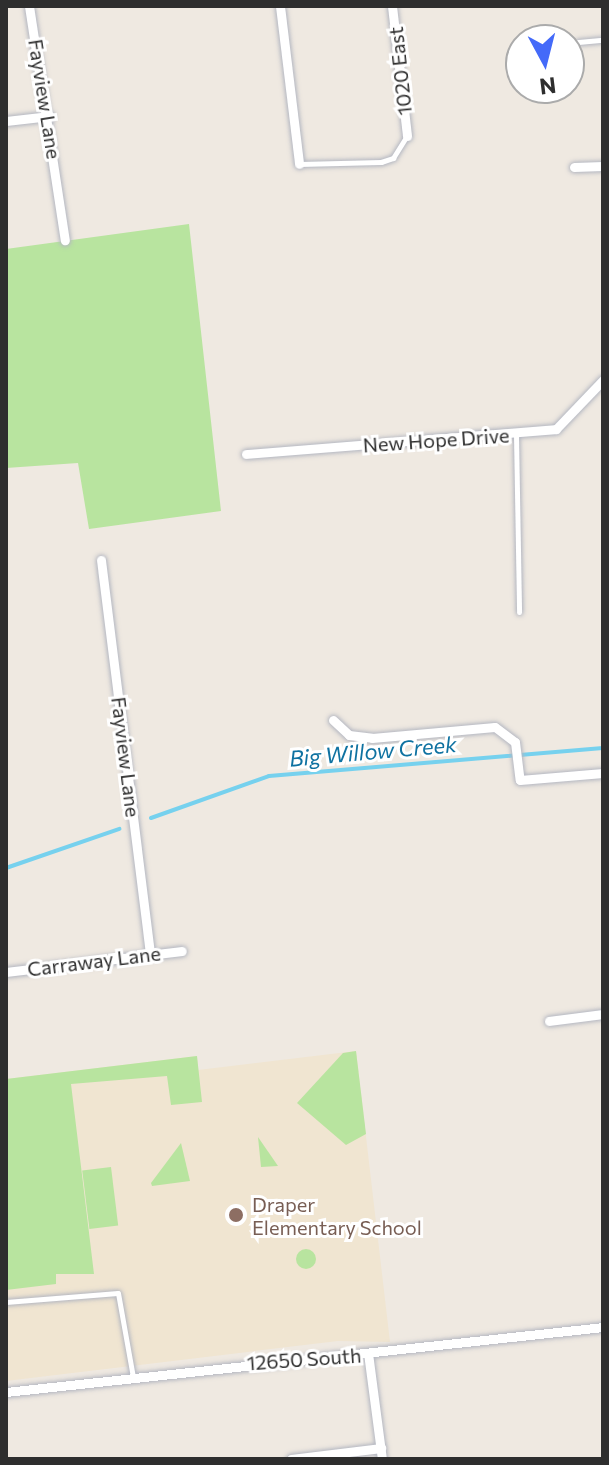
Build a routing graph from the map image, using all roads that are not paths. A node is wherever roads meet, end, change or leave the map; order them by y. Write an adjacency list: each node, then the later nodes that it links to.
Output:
1 (29, 6): 4 (street, Fayview Lane)
2 (280, 6): 7 (street)
3 (392, 6): 6 (street, 1020 East)
4 (50, 116): 5 (street); 10 (street, Fayview Lane)
5 (6, 121)
6 (407, 136): 7 (lane)
7 (299, 164)
8 (603, 166): 9 (street)
9 (574, 167)
10 (65, 240)
11 (603, 380): 12 (street, New Hope Drive)
12 (516, 435): 13 (street, New Hope Drive); 15 (lane)
13 (246, 454)
14 (101, 560): 19 (street, Fayview Lane)
15 (519, 612)
16 (333, 720): 17 (street)
17 (603, 773)
18 (182, 951): 19 (street, Carraway Lane)
19 (150, 954): 20 (street, Carraway Lane)
20 (6, 972)
21 (603, 1014): 22 (street)
22 (549, 1021)
23 (6, 1302): 26 (lane)
24 (603, 1327): 25 (street, 12650 South)
25 (368, 1353): 26 (street, 12650 South); 28 (street)
26 (133, 1377): 27 (street, 12650 South)
27 (6, 1392)
28 (381, 1454): 29 (street)
29 (291, 1459)

